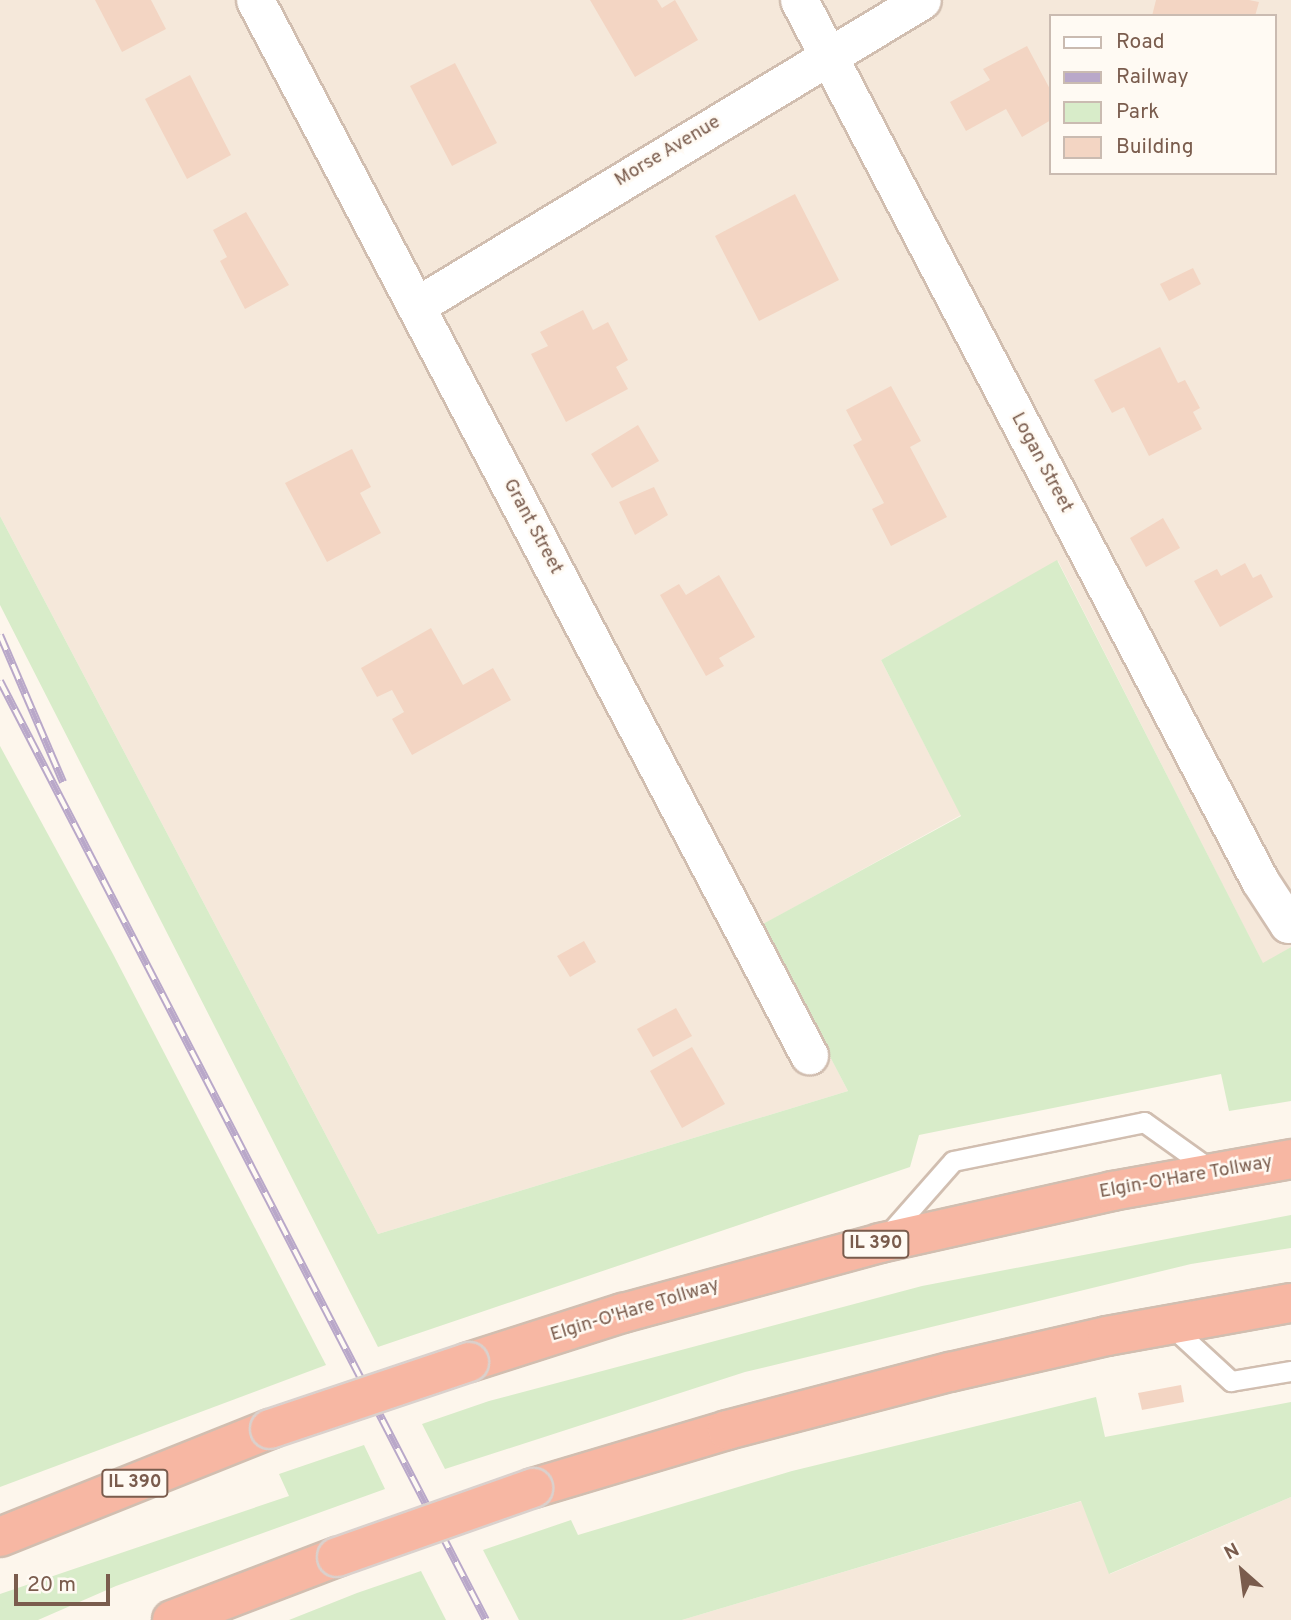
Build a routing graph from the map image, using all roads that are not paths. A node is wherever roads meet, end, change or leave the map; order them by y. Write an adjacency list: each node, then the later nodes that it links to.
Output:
1 (256, 0): 5 (street, Grant Street)
2 (799, 0): 4 (street, Logan Street)
3 (922, 0): 4 (street, Morse Avenue)
4 (827, 55): 5 (street, Morse Avenue); 6 (street, Logan Street)
5 (416, 306): 7 (street, Grant Street)
6 (1289, 922)
7 (808, 1055)
8 (1291, 1159): 9 (highway, Elgin-O'Hare Tollway / IL 390)
9 (1215, 1172): 10 (highway, Elgin-O'Hare Tollway / IL 390); 10 (lane)
10 (880, 1243): 14 (highway, Elgin-O'Hare Tollway / IL 390, bridge)
11 (1291, 1303): 12 (highway)
12 (1169, 1325): 13 (lane); 15 (highway, bridge)
13 (1291, 1371)
14 (0, 1537)
15 (172, 1620)

